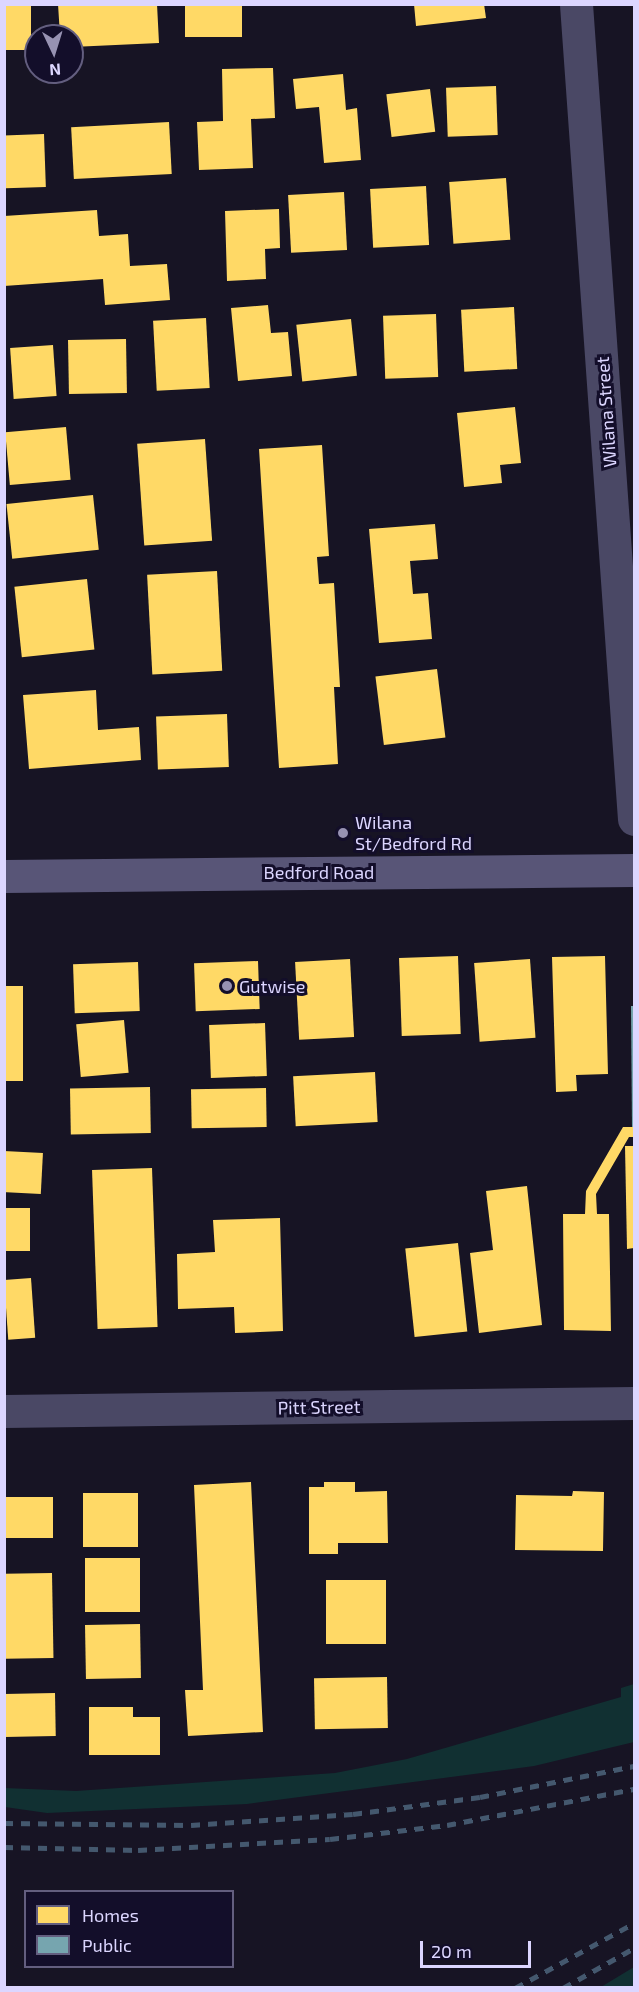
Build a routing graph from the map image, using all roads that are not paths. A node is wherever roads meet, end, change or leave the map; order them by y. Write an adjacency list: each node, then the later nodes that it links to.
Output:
1 (576, 4): 2 (street, Wilana Street)
2 (634, 819)
3 (634, 870): 4 (main road, Bedford Road)
4 (4, 876)
5 (634, 1403): 6 (street, Pitt Street)
6 (4, 1411)

